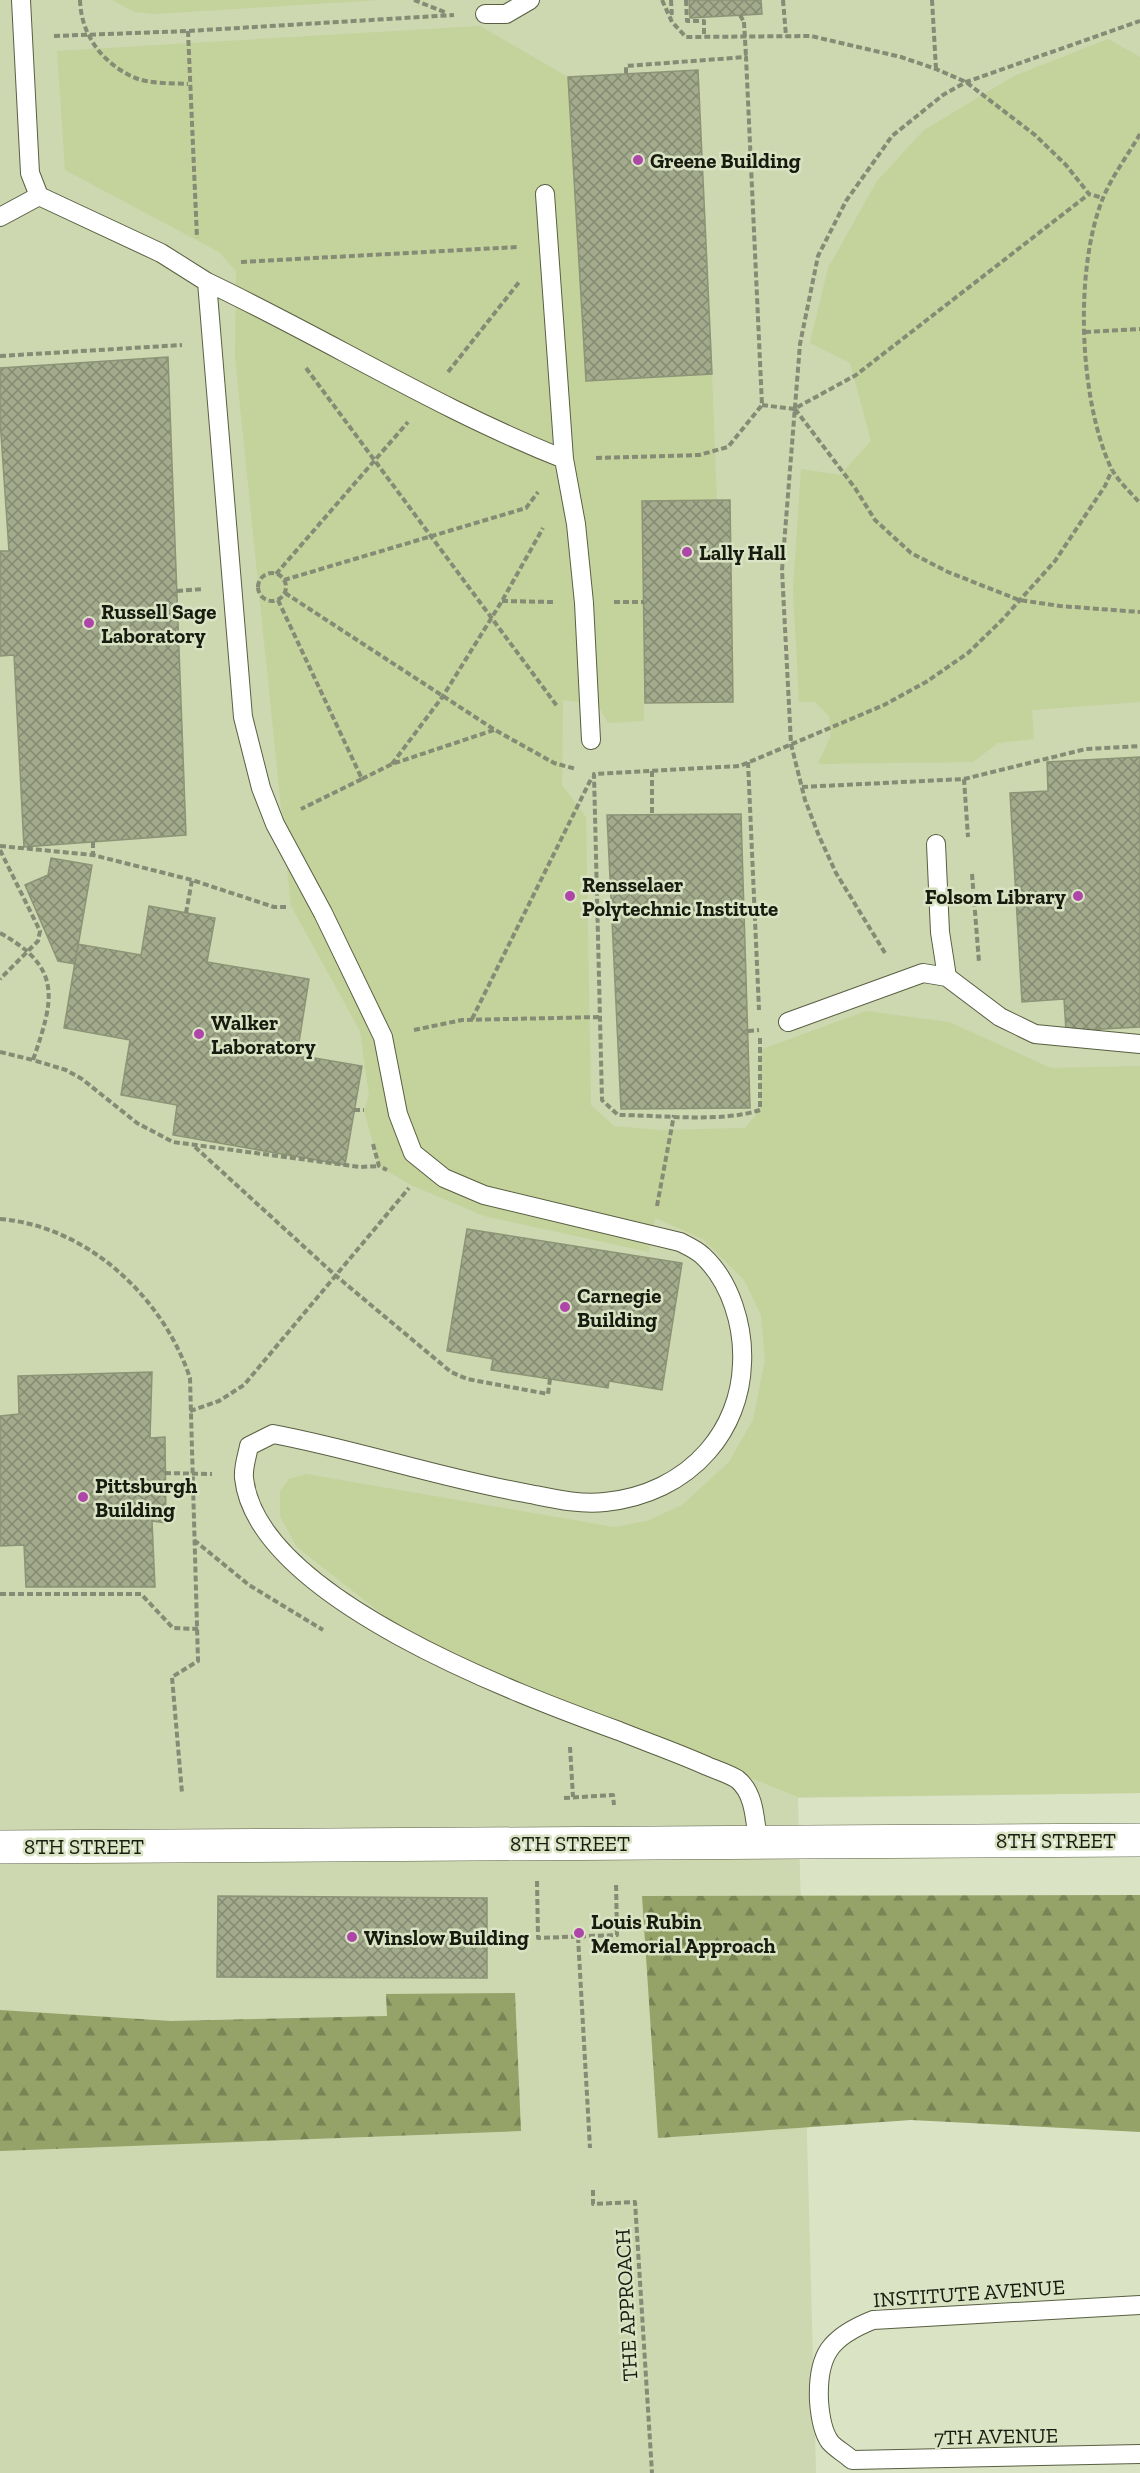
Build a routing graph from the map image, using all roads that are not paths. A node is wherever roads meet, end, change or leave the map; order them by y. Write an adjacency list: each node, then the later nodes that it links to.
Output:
1 (21, 0): 5 (lane)
2 (530, 0): 3 (lane)
3 (485, 14)
4 (545, 194): 8 (lane)
5 (39, 196): 6 (lane); 7 (lane)
6 (0, 217)
7 (207, 282): 8 (lane); 15 (lane)
8 (564, 459): 9 (lane)
9 (591, 740)
10 (936, 843): 11 (lane)
11 (947, 976): 12 (lane); 13 (lane)
12 (788, 1022)
13 (1140, 1044)
14 (1140, 1840): 15 (street, 8TH STREET)
15 (758, 1842): 16 (street, 8TH STREET)
16 (0, 1847)
17 (1140, 2305): 19 (lane, INSTITUTE AVENUE)
18 (1140, 2454): 19 (lane, 7TH AVENUE)
19 (852, 2460)

